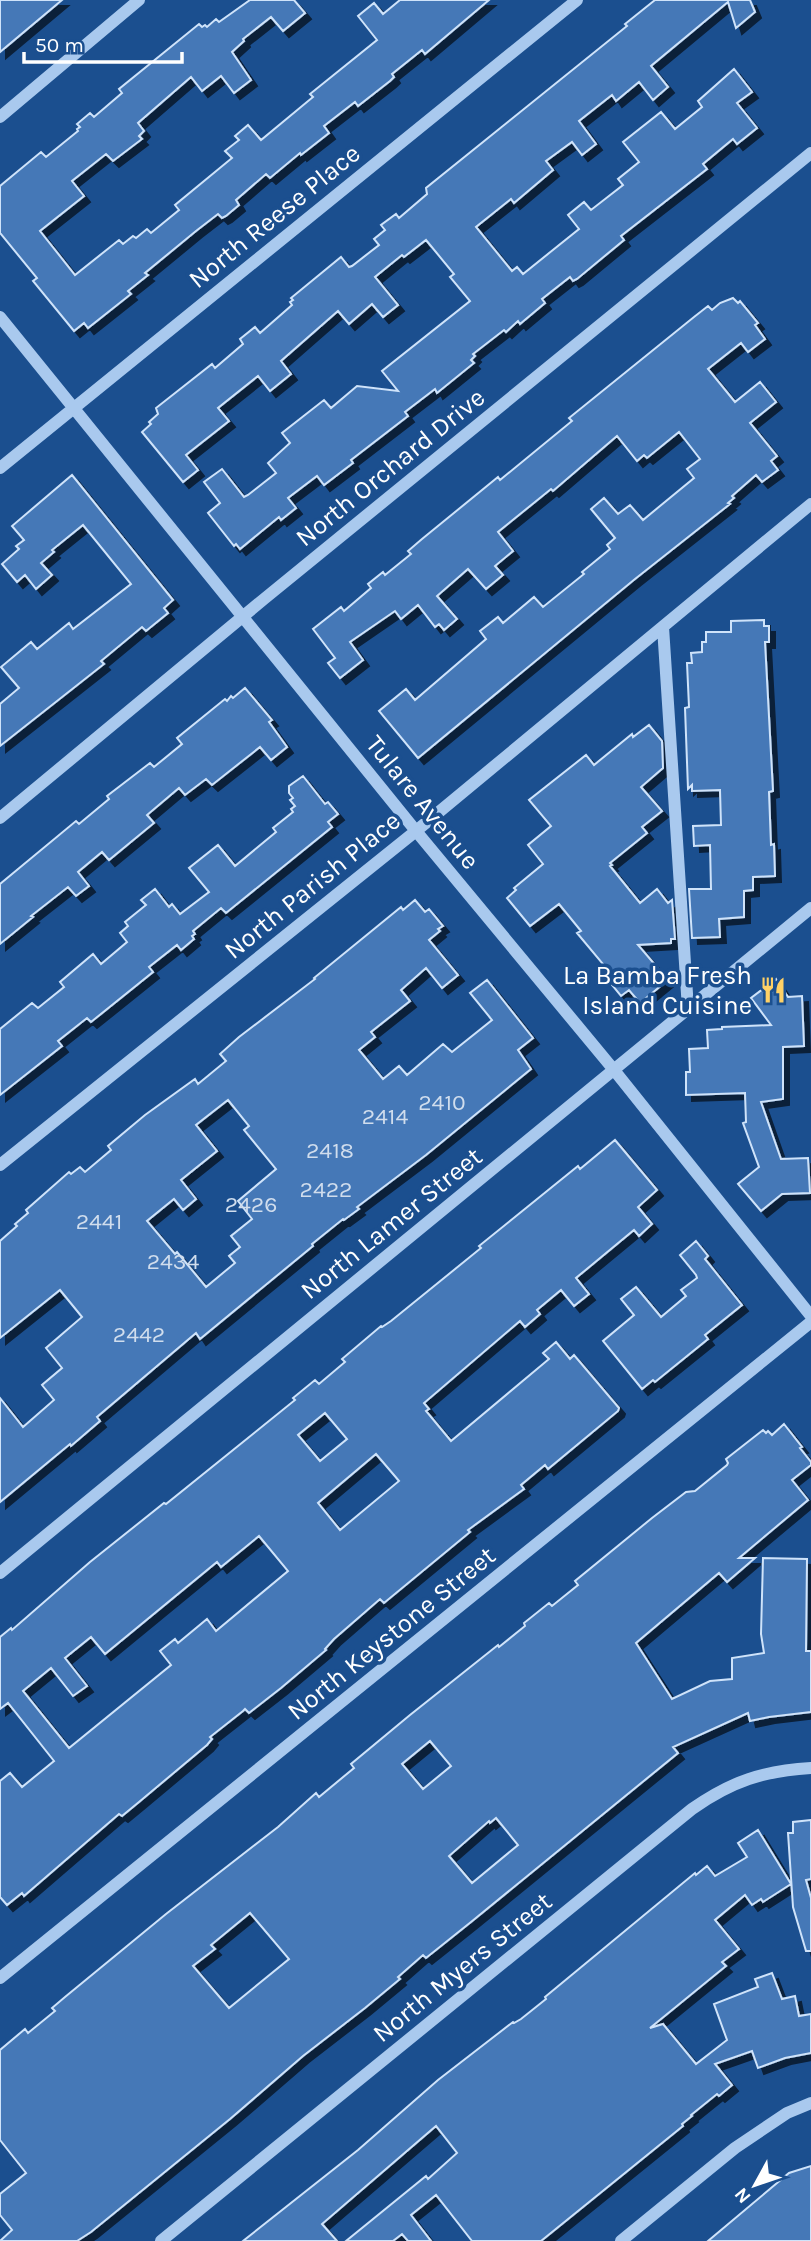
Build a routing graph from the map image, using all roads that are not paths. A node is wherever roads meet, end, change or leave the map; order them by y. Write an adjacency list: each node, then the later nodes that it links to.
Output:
1 (139, 0): 3 (street)
2 (577, 0): 6 (street, North Reese Place)
3 (0, 117)
4 (811, 153): 9 (street, North Orchard Drive)
5 (0, 317): 6 (street, Tulare Avenue)
6 (74, 408): 7 (street, North Reese Place); 9 (street, Tulare Avenue)
7 (0, 468)
8 (811, 505): 10 (street, North Parish Place)
9 (243, 617): 11 (street, North Orchard Drive); 12 (street, Tulare Avenue)
10 (663, 627): 12 (street, North Parish Place); 14 (street)
11 (0, 818)
12 (416, 831): 15 (street, Tulare Avenue); 16 (street, North Parish Place)
13 (811, 908): 14 (street, North Lamer Street)
14 (688, 1009): 15 (street, North Lamer Street)
15 (614, 1070): 17 (street, Tulare Avenue); 19 (street, North Lamer Street)
16 (0, 1165)
17 (811, 1316)
18 (811, 1322): 21 (street, North Keystone Street)
19 (0, 1573)
20 (811, 1768): 23 (street, North Myers Street)
21 (0, 1978)
22 (811, 2103): 24 (street)
23 (161, 2241)
24 (621, 2241)

